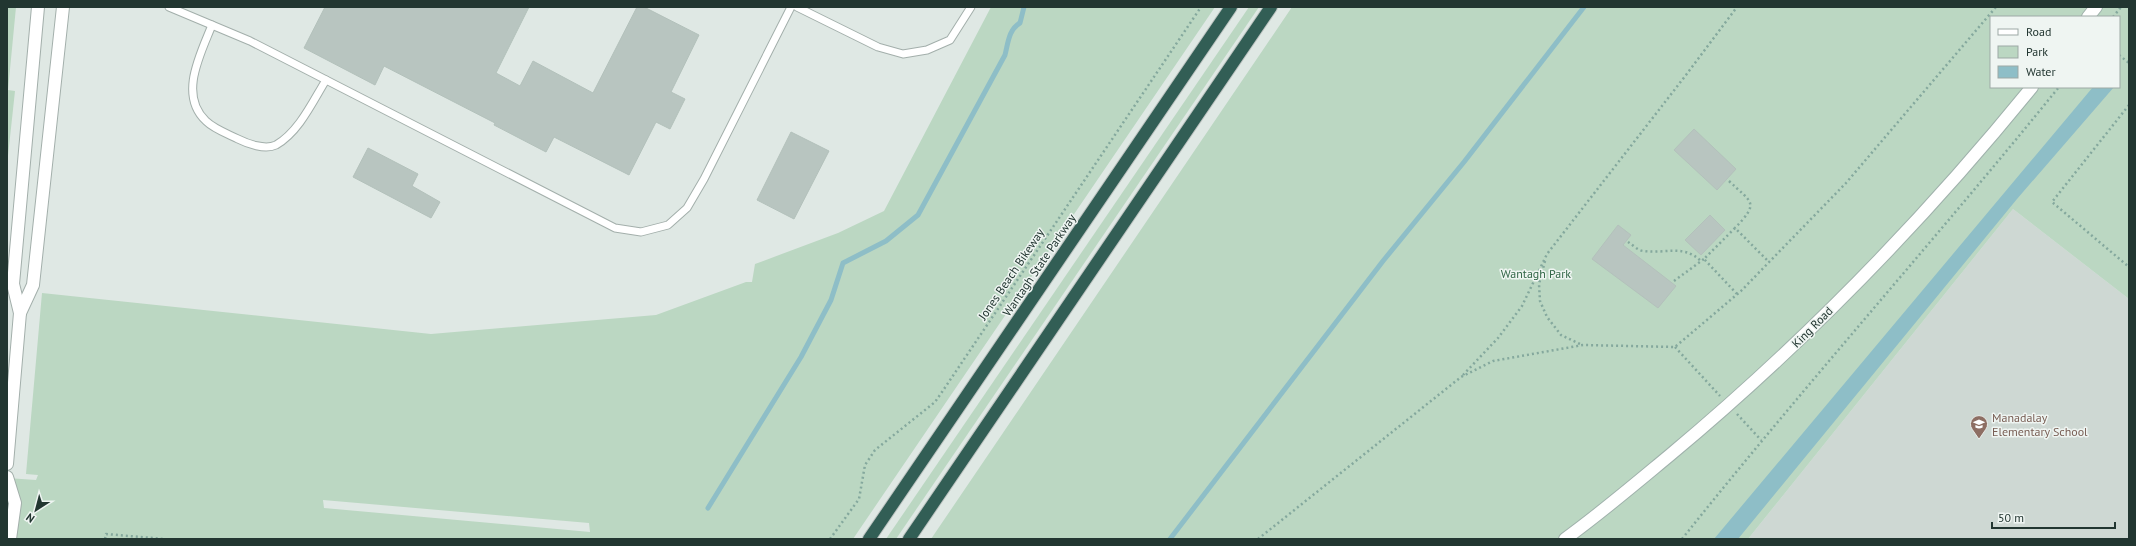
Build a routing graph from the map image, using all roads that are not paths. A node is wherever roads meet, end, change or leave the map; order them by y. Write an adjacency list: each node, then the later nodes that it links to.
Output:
1 (38, 7): 14 (street)
2 (63, 7): 14 (street)
3 (169, 7): 11 (lane)
4 (791, 7): 12 (lane)
5 (797, 7): 6 (lane)
6 (971, 7)
7 (1231, 7): 18 (highway, Wantagh State Parkway)
8 (1271, 7): 19 (highway)
9 (2096, 7): 10 (street)
10 (2089, 16)
11 (212, 25): 12 (lane); 12 (lane)
12 (326, 80)
13 (2031, 88): 20 (street, King Road)
14 (20, 313): 15 (street)
15 (7, 464)
16 (7, 477): 17 (street)
17 (10, 539)
18 (869, 539)
19 (909, 539)
20 (1565, 539)

